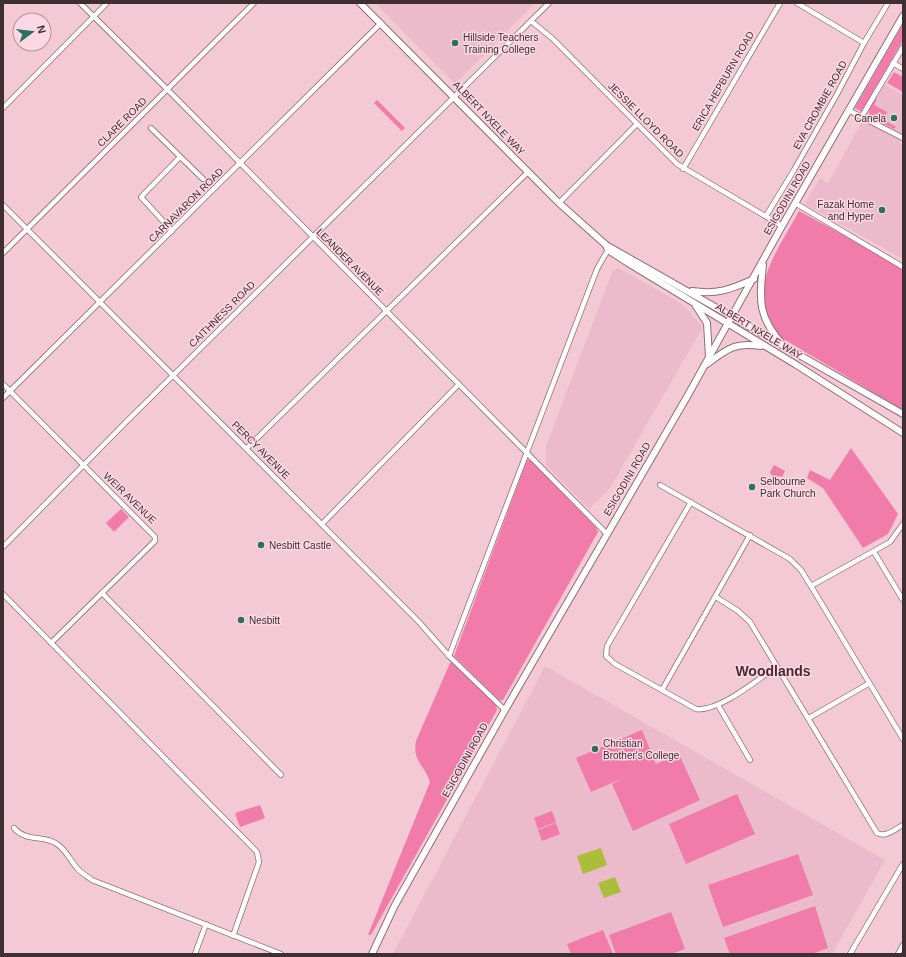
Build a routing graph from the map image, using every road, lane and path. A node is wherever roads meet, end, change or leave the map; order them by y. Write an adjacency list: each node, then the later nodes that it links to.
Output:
1 (80, 3): 9 (street, LEANDER AVENUE)
2 (107, 3): 9 (street)
3 (254, 3): 17 (street, CLARE ROAD)
4 (360, 3): 12 (main road, ALBERT NXELE WAY)
5 (549, 3): 11 (street, CAITHNESS ROAD)
6 (780, 3): 27 (street, ERICA HEPBURN ROAD)
7 (797, 3): 13 (street)
8 (888, 3): 13 (street, EVA CROMBIE ROAD)
9 (93, 16): 17 (street, LEANDER AVENUE); 19 (street)
10 (903, 16): 20 (main road, ESIGODINI ROAD)
11 (531, 21): 18 (street, CAITHNESS ROAD); 22 (street, JESSIE LLOYD ROAD)
12 (381, 24): 18 (main road, ALBERT NXELE WAY); 26 (street, CARNAVARON ROAD)
13 (864, 43): 33 (street, EVA CROMBIE ROAD)
14 (903, 47): 15 (street)
15 (893, 63): 16 (street); 21 (street)
16 (903, 69)
17 (168, 90): 26 (street, LEANDER AVENUE); 35 (street, CLARE ROAD)
18 (455, 96): 28 (main road, ALBERT NXELE WAY); 37 (street, CAITHNESS ROAD)
19 (3, 108)
20 (848, 110): 21 (street); 31 (main road, ESIGODINI ROAD)
21 (862, 116): 24 (street)
22 (636, 124): 27 (street, JESSIE LLOYD ROAD); 30 (street)
23 (151, 128): 25 (street)
24 (903, 138)
25 (180, 157): 29 (street); 36 (street)
26 (240, 164): 36 (street, CARNAVARON ROAD); 37 (street, LEANDER AVENUE)
27 (683, 169): 33 (street, JESSIE LLOYD ROAD)
28 (528, 172): 30 (main road, ALBERT NXELE WAY); 46 (street)
29 (203, 179)
30 (559, 203): 38 (main road, ALBERT NXELE WAY)
31 (795, 203): 34 (main road, ESIGODINI ROAD); 41 (street)
32 (3, 205): 35 (street, PERCY AVENUE)
33 (766, 216): 34 (street, JESSIE LLOYD ROAD)
34 (782, 226): 40 (main road, ESIGODINI ROAD)
35 (28, 229): 39 (street, CLARE ROAD); 44 (street, PERCY AVENUE)
36 (172, 231): 44 (street, CARNAVARON ROAD)
37 (313, 237): 46 (street, LEANDER AVENUE); 53 (street, CAITHNESS ROAD)
38 (608, 247): 43 (main road, ALBERT NXELE WAY); 45 (main road, ALBERT NXELE WAY); 61 (street)
39 (3, 253)
40 (763, 262): 42 (main road, ESIGODINI ROAD); 50 (main road)
41 (903, 267)
42 (754, 279): 43 (main road); 47 (main road, ESIGODINI ROAD)
43 (689, 291): 47 (main road, ALBERT NXELE WAY)
44 (100, 303): 53 (street, PERCY AVENUE); 56 (street, CARNAVARON ROAD)
45 (694, 303): 48 (main road, ALBERT NXELE WAY); 51 (main road)
46 (387, 311): 55 (street, LEANDER AVENUE); 60 (street)
47 (733, 316): 48 (main road, ESIGODINI ROAD); 50 (main road, ALBERT NXELE WAY)
48 (728, 325): 49 (main road, ALBERT NXELE WAY); 51 (main road, ESIGODINI ROAD)
49 (765, 346): 52 (main road); 59 (main road, ALBERT NXELE WAY)
50 (787, 350): 58 (main road, ALBERT NXELE WAY)
51 (709, 357): 52 (main road, ESIGODINI ROAD)
52 (704, 367): 67 (main road, ESIGODINI ROAD)
53 (173, 376): 60 (street, PERCY AVENUE); 62 (street, CAITHNESS ROAD)
54 (3, 384): 56 (street, WEIR AVENUE)
55 (459, 384): 61 (street, LEANDER AVENUE); 65 (street)
56 (10, 391): 57 (street, CARNAVARON ROAD); 62 (street, WEIR AVENUE)
57 (3, 398)
58 (903, 414)
59 (903, 434)
60 (247, 448): 65 (street, PERCY AVENUE)
61 (528, 452): 67 (street, LEANDER AVENUE); 77 (street)
62 (84, 466): 69 (street, CAITHNESS ROAD); 73 (street, WEIR AVENUE)
63 (660, 485): 64 (street)
64 (691, 502): 68 (street); 80 (street)
65 (322, 524): 77 (street, PERCY AVENUE)
66 (903, 524): 70 (street)
67 (607, 534): 82 (main road, ESIGODINI ROAD)
68 (750, 535): 71 (street); 74 (street)
69 (3, 547)
70 (874, 552): 71 (street); 75 (street)
71 (811, 586): 79 (street)
72 (3, 594): 76 (street)
73 (102, 594): 76 (street, WEIR AVENUE); 86 (street)
74 (716, 597): 78 (street); 80 (street)
75 (903, 600)
76 (51, 644): 93 (street)
77 (449, 656): 82 (street, PERCY AVENUE)
78 (776, 668): 81 (street); 83 (street)
79 (868, 684): 83 (street); 84 (street)
80 (662, 690): 81 (street)
81 (718, 705): 85 (street)
82 (505, 710): 98 (main road, ESIGODINI ROAD)
83 (809, 718): 87 (street)
84 (903, 739)
85 (750, 760)
86 (281, 775)
87 (903, 824)
88 (14, 828): 92 (street)
89 (903, 864): 90 (street)
90 (898, 873): 91 (street); 95 (street)
91 (903, 876)
92 (206, 924): 93 (street); 96 (street)
93 (233, 936): 97 (street)
94 (903, 945): 99 (street)
95 (852, 953)
96 (195, 954)
97 (281, 954)
98 (372, 954)
99 (898, 954)

